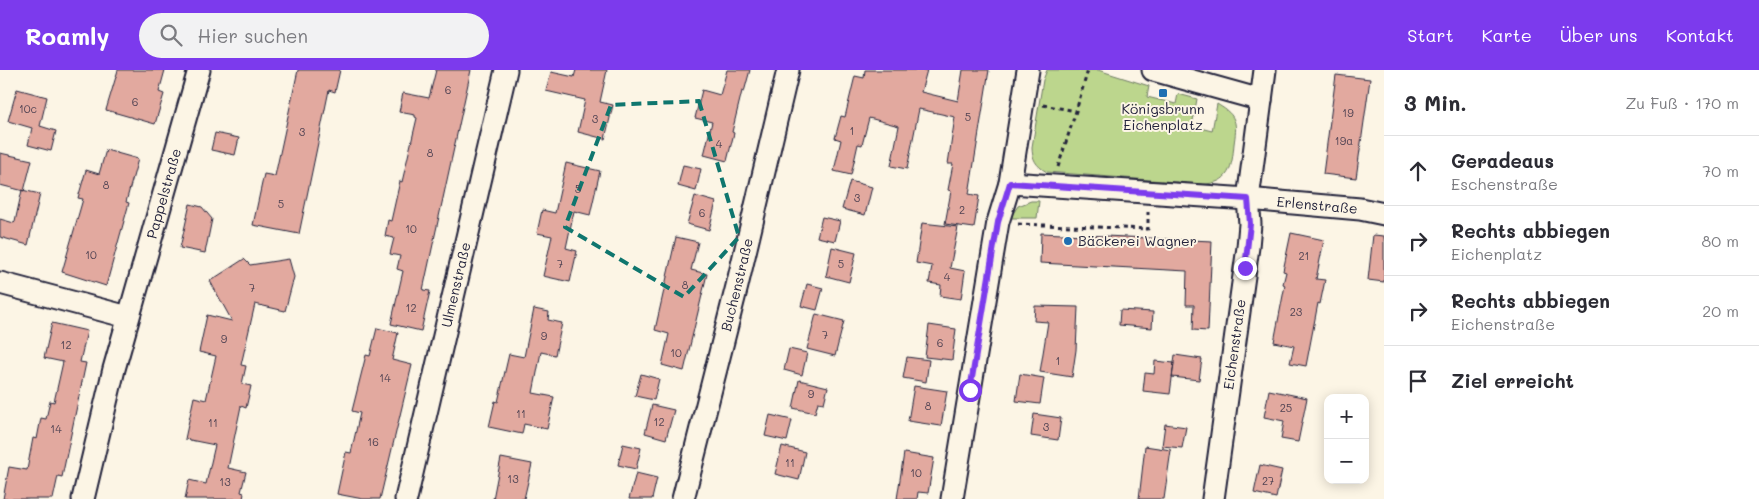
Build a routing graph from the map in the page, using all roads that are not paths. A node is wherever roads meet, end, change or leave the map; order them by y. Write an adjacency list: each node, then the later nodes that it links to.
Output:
1 (199, 70): 12 (street, Pappelstraße)
2 (506, 70): 14 (street, Ulmenstraße)
3 (788, 70): 15 (street, Buchenstraße)
4 (1028, 70): 8 (street)
5 (1152, 70): 7 (street)
6 (1265, 70): 7 (street, Eichenstraße)
7 (1261, 100): 9 (street, Eichenstraße)
8 (1010, 183): 9 (street, Erlenstraße); 16 (street)
9 (1248, 199): 10 (street, Erlenstraße); 17 (street, Eichenstraße)
10 (1384, 214)
11 (0, 283): 12 (street)
12 (128, 317): 13 (street, Pappelstraße)
13 (83, 499)
14 (406, 499)
15 (683, 499)
16 (952, 499)
17 (1213, 499)

